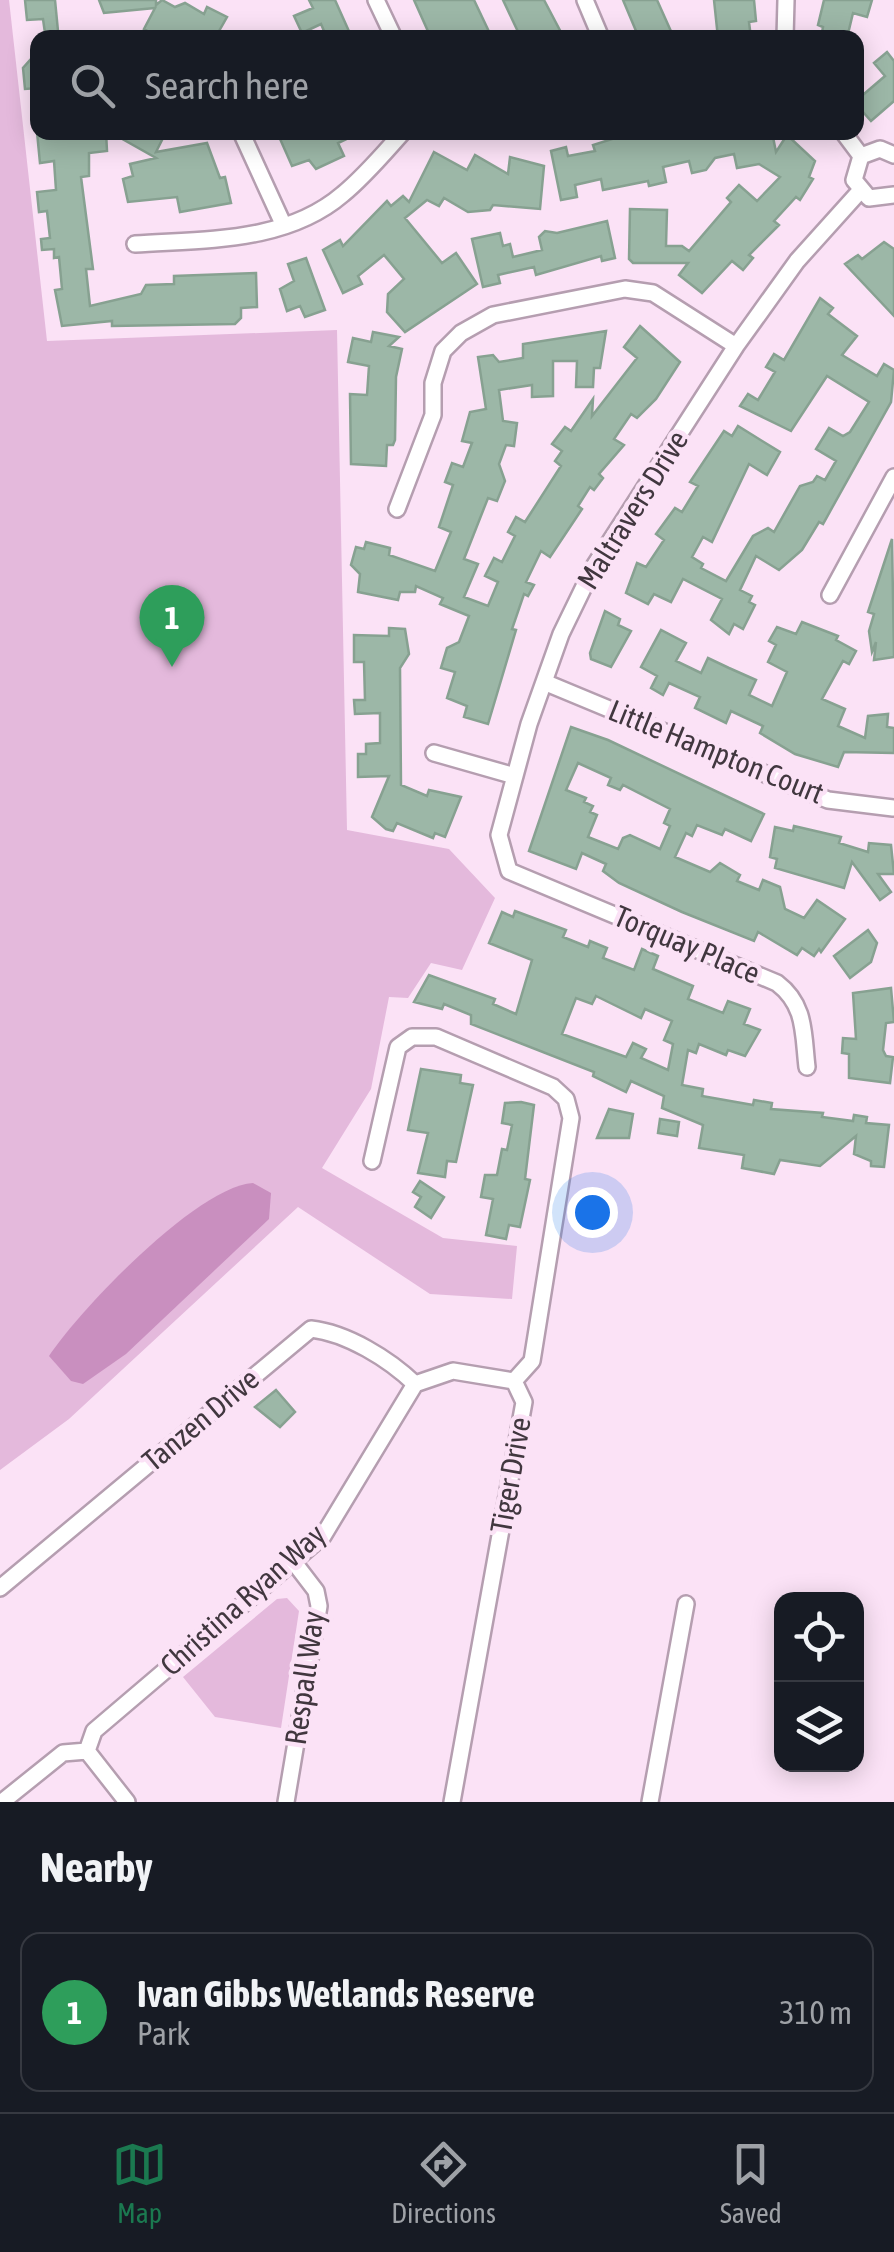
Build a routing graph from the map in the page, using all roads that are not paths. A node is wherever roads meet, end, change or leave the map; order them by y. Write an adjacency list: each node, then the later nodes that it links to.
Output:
1 (376, 0): 4 (street)
2 (584, 0): 5 (street)
3 (786, 0): 6 (street)
4 (390, 30)
5 (597, 30)
6 (784, 30)
7 (245, 140): 14 (street)
8 (395, 140): 14 (street)
9 (849, 140): 11 (street)
10 (894, 155): 11 (street)
11 (861, 156): 12 (street)
12 (860, 191): 13 (street); 16 (street, Maltravers Drive)
13 (894, 196)
14 (284, 226): 15 (street)
15 (135, 244)
16 (736, 346): 18 (street); 20 (street, Maltravers Drive)
17 (892, 488): 19 (street)
18 (397, 509)
19 (830, 595)
20 (544, 682): 22 (street, Maltravers Drive); 23 (street, Little Hampton Court)
21 (434, 753): 22 (street)
22 (515, 776): 24 (street, Maltravers Drive)
23 (893, 808)
24 (509, 871): 25 (street, Torquay Place)
25 (807, 1067)
26 (372, 1160): 27 (street, Tiger Drive)
27 (514, 1381): 28 (street); 36 (street, Tiger Drive)
28 (415, 1384): 29 (street, Christina Ryan Way); 30 (street, Tanzen Drive)
29 (293, 1562): 32 (street, Christina Ryan Way); 35 (street, Respall Way)
30 (0, 1588)
31 (686, 1604): 37 (street)
32 (86, 1751): 33 (street, Christina Ryan Way); 34 (street)
33 (2, 1802)
34 (128, 1802)
35 (286, 1802)
36 (452, 1802)
37 (650, 1802)

